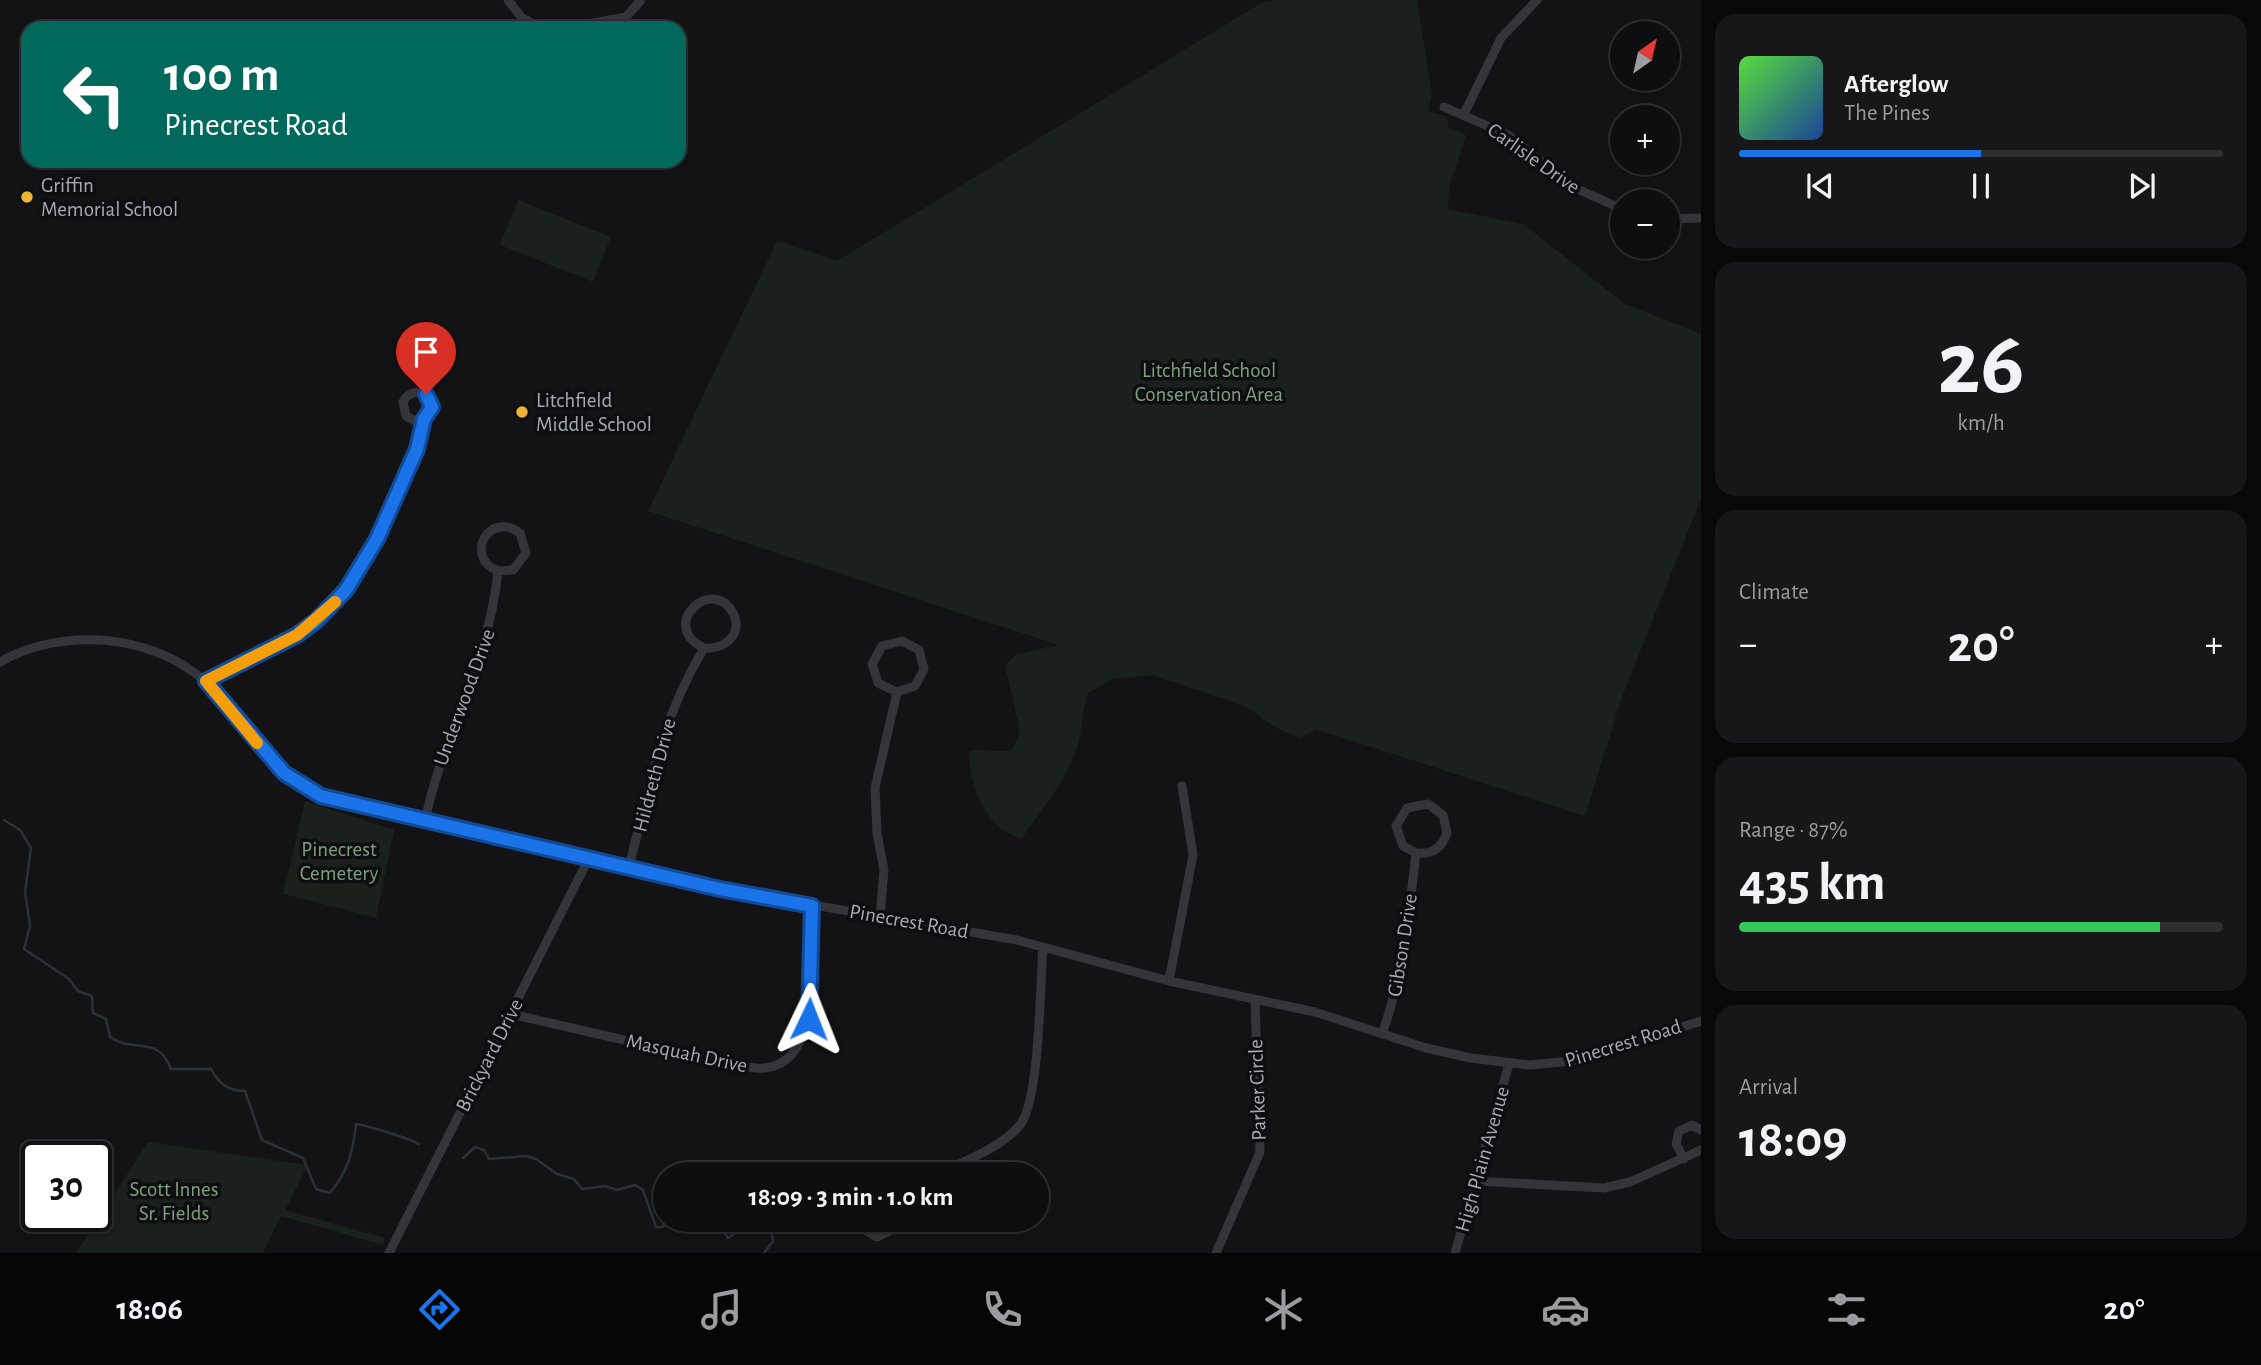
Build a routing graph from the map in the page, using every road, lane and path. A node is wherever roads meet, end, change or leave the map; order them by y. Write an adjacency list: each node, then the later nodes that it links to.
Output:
1 (508, 0): 4 (street)
2 (641, 0): 5 (street)
3 (1537, 0): 7 (street)
4 (528, 21)
5 (604, 21)
6 (1444, 107): 7 (street, Carlisle Drive)
7 (1464, 114): 8 (street, Carlisle Drive)
8 (1610, 204)
9 (1701, 218): 10 (street)
10 (1680, 219)
11 (424, 419): 15 (street)
12 (498, 571): 12 (street); 18 (street, Underwood Drive)
13 (704, 648): 13 (street); 21 (street, Hildreth Drive)
14 (0, 662): 15 (street, Pinecrest Road)
15 (206, 681): 18 (street, Pinecrest Road)
16 (897, 692): 16 (street); 23 (street)
17 (1182, 786): 25 (street)
18 (425, 821): 20 (street, Pinecrest Road)
19 (1416, 853): 19 (street); 29 (street, Gibson Drive)
20 (589, 858): 21 (street, Pinecrest Road); 27 (street, Brickyard Drive)
21 (629, 866): 22 (street, Pinecrest Road)
22 (812, 906): 23 (street, Pinecrest Road); 27 (street, Masquah Drive)
23 (880, 916): 24 (street, Pinecrest Road)
24 (1043, 947): 25 (street, Pinecrest Road); 34 (street)
25 (1169, 981): 26 (street, Pinecrest Road)
26 (1255, 1001): 29 (street, Pinecrest Road); 39 (street, Parker Circle)
27 (511, 1014): 38 (street, Brickyard Drive)
28 (1701, 1021): 30 (street, Pinecrest Road)
29 (1382, 1034): 30 (street, Pinecrest Road)
30 (1508, 1064): 35 (street, High Plain Avenue)
31 (1701, 1130): 33 (street)
32 (1701, 1150): 33 (street)
33 (1684, 1159): 35 (street)
34 (960, 1162)
35 (1476, 1181): 40 (street, High Plain Avenue)
36 (868, 1232): 37 (street)
37 (888, 1232)
38 (389, 1253)
39 (1216, 1253)
40 (1455, 1253)

